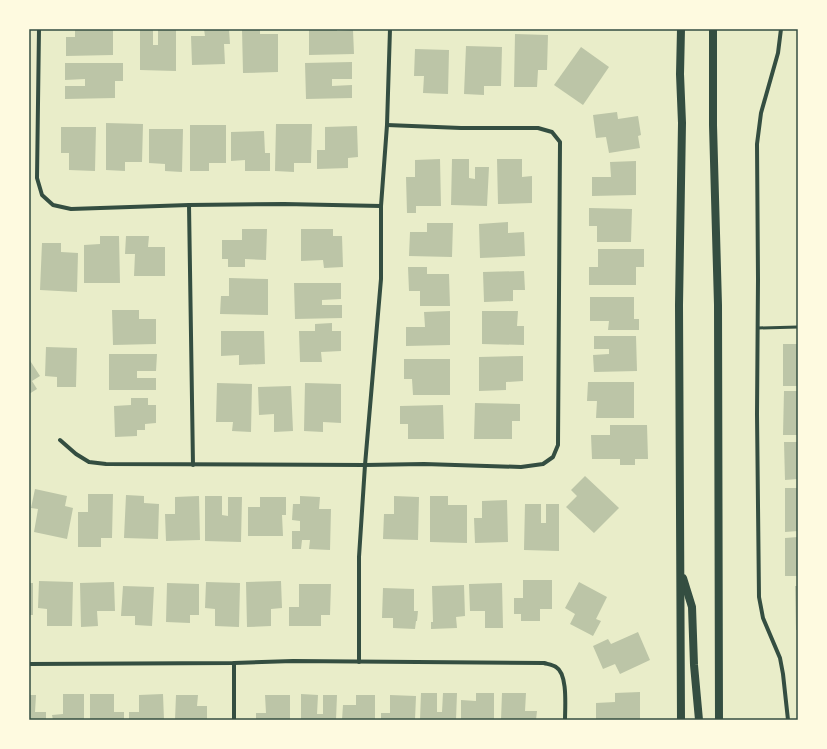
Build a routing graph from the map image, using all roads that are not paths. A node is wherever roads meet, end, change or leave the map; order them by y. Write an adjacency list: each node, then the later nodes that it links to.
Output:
1 (39, 29): 7 (street)
2 (390, 29): 6 (street)
3 (681, 29): 14 (main road)
4 (713, 29): 22 (main road)
5 (781, 29): 10 (street)
6 (387, 125): 8 (street); 13 (street)
7 (189, 205): 8 (street); 12 (street)
8 (382, 206): 13 (street)
9 (798, 327): 10 (lane)
10 (758, 328): 23 (street)
11 (60, 440): 12 (street)
12 (193, 465): 13 (street)
13 (365, 465): 15 (street)
14 (680, 571): 20 (main road); 21 (main road)
15 (359, 662): 16 (street); 19 (street)
16 (234, 663): 17 (street); 18 (street)
17 (29, 664)
18 (234, 720)
19 (565, 720)
20 (681, 720)
21 (699, 720)
22 (719, 720)
23 (788, 720)

